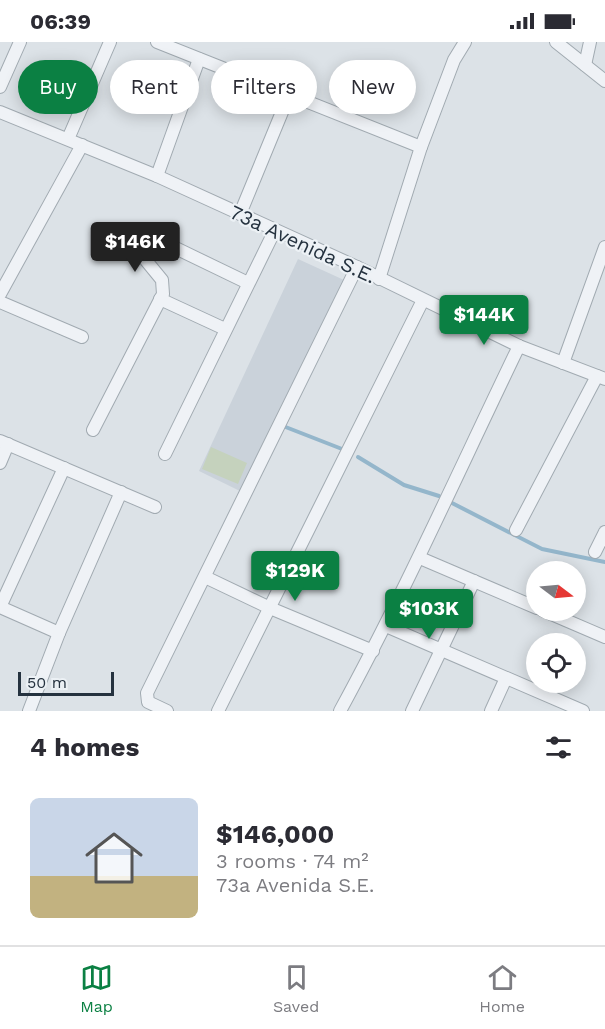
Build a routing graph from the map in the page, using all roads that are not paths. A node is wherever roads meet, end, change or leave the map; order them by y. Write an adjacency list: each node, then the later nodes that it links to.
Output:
1 (20, 42): 11 (street)
2 (110, 42): 15 (street)
3 (157, 42): 7 (street)
4 (465, 42): 17 (street)
5 (556, 42): 9 (street)
6 (590, 42): 9 (street)
7 (200, 59): 8 (street); 18 (street)
8 (211, 63)
9 (585, 65): 10 (street)
10 (605, 81)
11 (0, 87)
12 (317, 106): 17 (street)
13 (0, 112): 15 (street, 73a Avenida S.E.)
14 (281, 114): 19 (street)
15 (68, 139): 16 (street, 73a Avenida S.E.)
16 (82, 145): 18 (street, 73a Avenida S.E.); 25 (street)
17 (421, 147): 23 (street)
18 (157, 176): 19 (street, 73a Avenida S.E.)
19 (240, 213): 20 (street, 73a Avenida S.E.)
20 (274, 230): 22 (street, 73a Avenida S.E.); 24 (street)
21 (605, 247): 32 (street)
22 (357, 267): 23 (street, 73a Avenida S.E.); 45 (street)
23 (379, 279): 27 (street, 73a Avenida S.E.)
24 (248, 283): 26 (street); 29 (street)
25 (0, 294)
26 (160, 300): 29 (street); 34 (street)
27 (423, 300): 31 (street, 73a Avenida S.E.); 49 (street)
28 (0, 302): 30 (street)
29 (225, 329): 36 (street)
30 (82, 337)
31 (519, 346): 32 (street, 73a Avenida S.E.); 44 (street)
32 (563, 363): 33 (street, 73a Avenida S.E.)
33 (601, 377): 41 (street)
34 (93, 430)
35 (4, 443): 37 (street); 38 (street)
36 (165, 454)
37 (0, 463)
38 (63, 468): 39 (street); 48 (street)
39 (121, 492): 40 (street); 52 (street)
40 (154, 507)
41 (516, 530)
42 (605, 532): 43 (street)
43 (595, 552)
44 (420, 558): 46 (street); 51 (street)
45 (206, 577): 49 (street); 58 (street)
46 (474, 582): 47 (street); 54 (street)
47 (526, 603)
48 (0, 607): 52 (street)
49 (270, 608): 55 (street); 59 (street)
50 (568, 621): 53 (street)
51 (386, 626): 54 (street); 55 (street)
52 (59, 633): 57 (street)
53 (605, 637)
54 (441, 650): 56 (street); 61 (street)
55 (373, 651): 60 (street)
56 (506, 678): 62 (street); 63 (street)
57 (32, 709)
58 (167, 711)
59 (218, 711)
60 (340, 711)
61 (412, 711)
62 (491, 711)
63 (583, 711)

